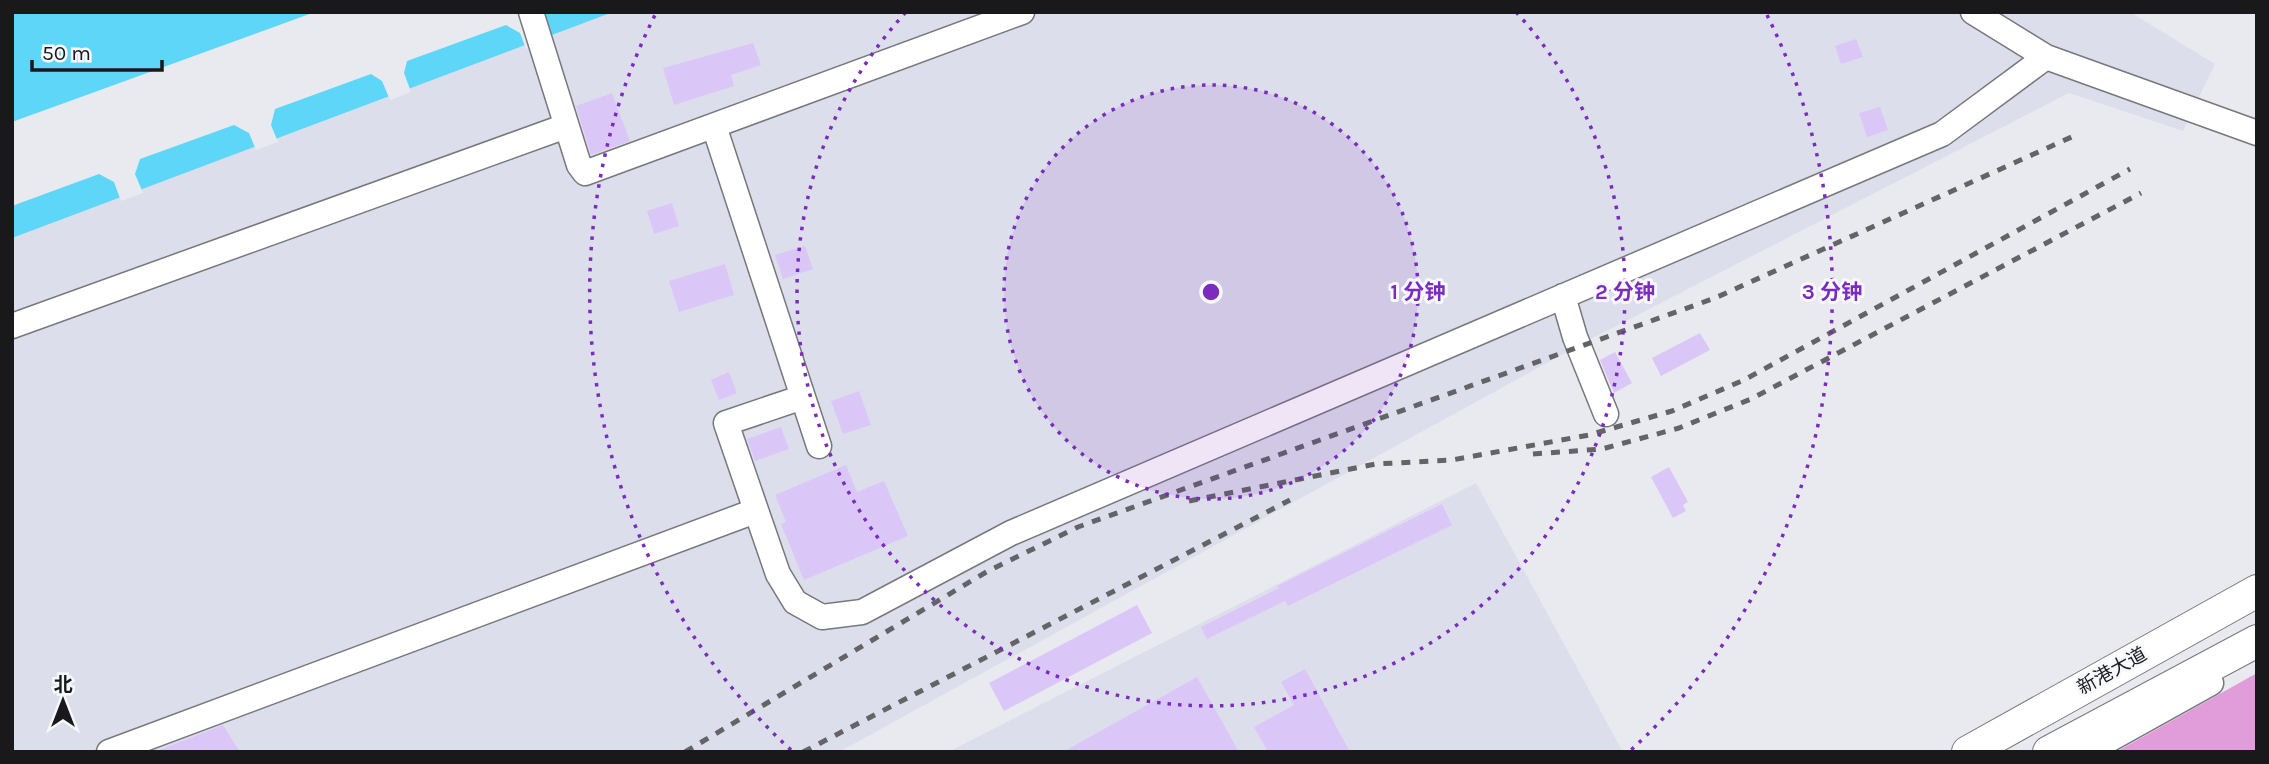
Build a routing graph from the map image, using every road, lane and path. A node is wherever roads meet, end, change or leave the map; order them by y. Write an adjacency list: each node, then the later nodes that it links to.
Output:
1 (531, 12): 5 (street)
2 (1022, 12): 6 (street)
3 (1973, 12): 4 (street)
4 (2046, 57): 7 (street); 8 (street)
5 (566, 126): 6 (street); 9 (street)
6 (714, 126): 10 (street)
7 (2257, 133)
8 (1563, 296): 11 (street); 13 (street)
9 (12, 326)
10 (803, 397): 12 (street); 13 (street)
11 (1606, 414)
12 (819, 446)
13 (755, 511): 17 (street)
14 (2257, 591): 18 (main road, 新港大道)
15 (2257, 641): 19 (main road)
16 (2257, 657): 20 (street)
17 (109, 752)
18 (1968, 752)
19 (2049, 752)
20 (2087, 752)

